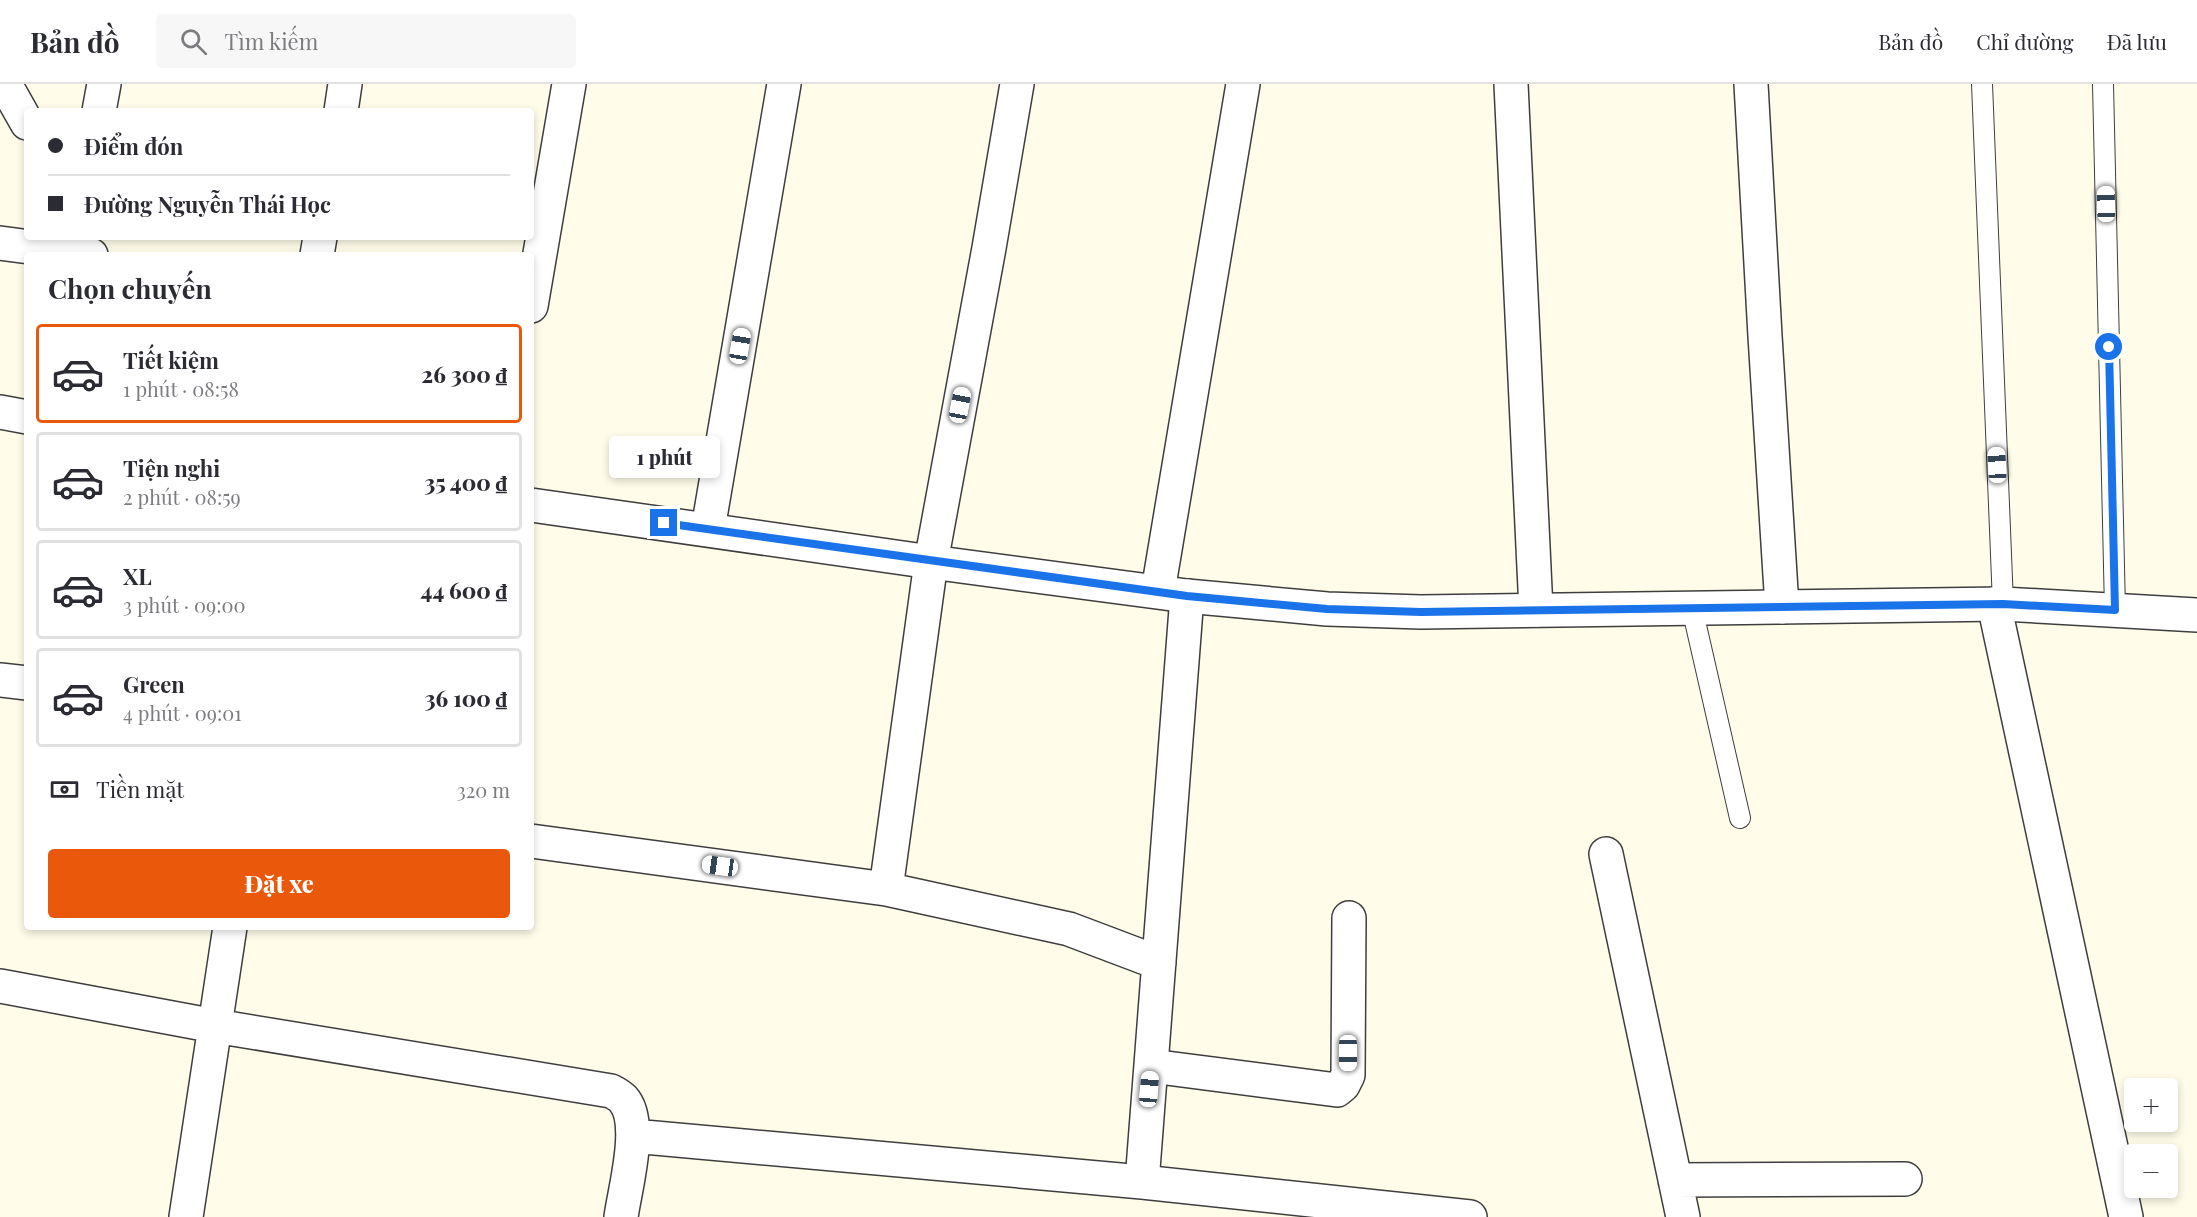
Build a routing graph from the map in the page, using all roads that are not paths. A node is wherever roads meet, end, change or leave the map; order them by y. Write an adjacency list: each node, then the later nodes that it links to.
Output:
1 (5, 84): 14 (street)
2 (104, 84): 12 (street)
3 (345, 84): 13 (street)
4 (569, 84): 17 (street)
5 (784, 84): 21 (street)
6 (1017, 84): 22 (street)
7 (1243, 84): 23 (street)
8 (1511, 84): 27 (street)
9 (1751, 84): 25 (street)
10 (1982, 84): 24 (lane)
11 (2103, 84): 28 (lane)
12 (100, 108)
13 (341, 108)
14 (24, 118)
15 (0, 243): 16 (street)
16 (79, 248)
17 (534, 288)
18 (0, 412): 19 (street)
19 (24, 416)
20 (534, 505): 21 (street)
21 (708, 530): 22 (street)
22 (931, 562): 23 (street); 35 (street)
23 (1173, 593): 27 (street); 38 (street)
24 (1999, 604): 25 (street); 28 (street); 50 (street)
25 (1782, 607): 26 (street)
26 (1692, 608): 27 (street); 32 (lane)
27 (1536, 610)
28 (2115, 610): 29 (street)
29 (2197, 615)
30 (0, 680): 31 (street)
31 (24, 683)
32 (1740, 818)
33 (534, 841): 35 (street)
34 (1606, 854): 44 (street)
35 (886, 889): 38 (street)
36 (1349, 918): 41 (street)
37 (230, 930): 40 (street)
38 (1159, 963): 41 (street)
39 (0, 986): 40 (street)
40 (215, 1026): 42 (street); 46 (street)
41 (1151, 1066): 45 (street)
42 (633, 1136): 45 (street); 47 (street)
43 (1905, 1179): 44 (street)
44 (1675, 1180): 49 (street)
45 (1142, 1182): 48 (street)
46 (186, 1217)
47 (621, 1217)
48 (1470, 1217)
49 (1683, 1217)
50 (2126, 1217)

